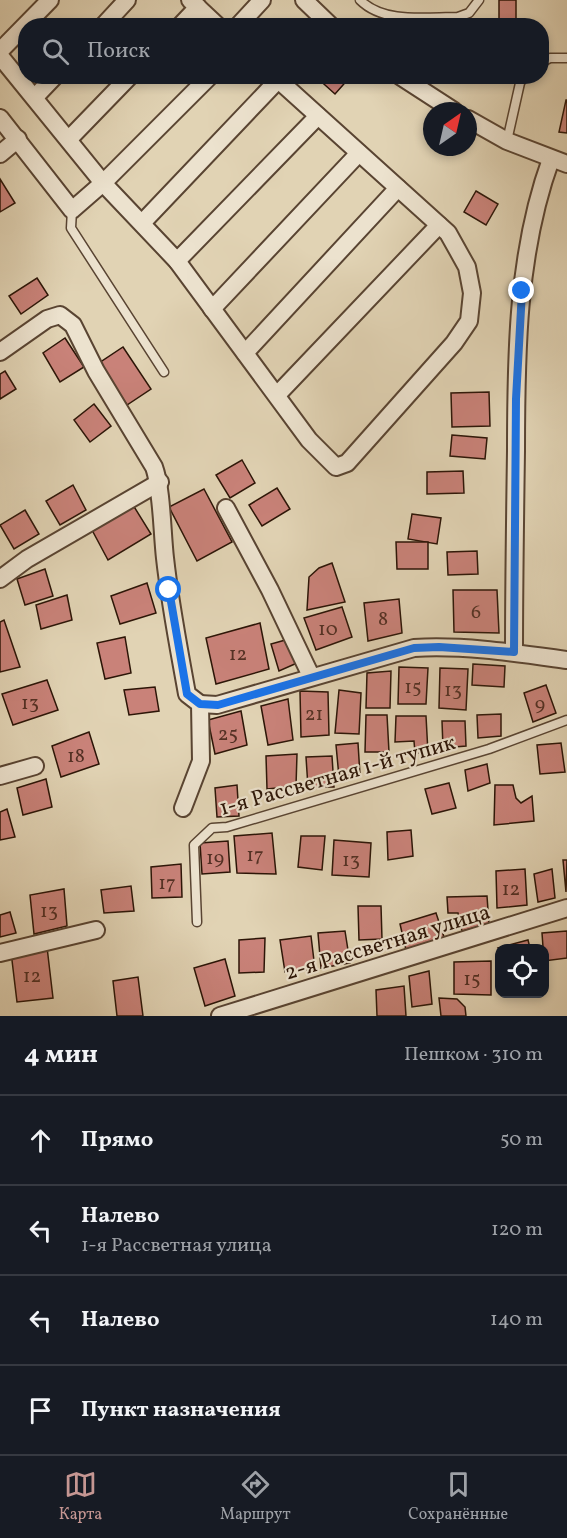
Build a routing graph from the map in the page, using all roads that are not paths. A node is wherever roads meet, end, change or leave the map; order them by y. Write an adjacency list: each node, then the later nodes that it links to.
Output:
1 (50, 0): 8 (street)
2 (127, 0): 9 (street)
3 (262, 0): 12 (street)
4 (304, 0): 13 (street)
5 (360, 0): 6 (lane)
6 (479, 0)
7 (194, 4): 10 (street); 11 (street)
8 (32, 18)
9 (110, 18)
10 (185, 18)
11 (209, 18)
12 (245, 18)
13 (323, 18)
14 (18, 33): 15 (street)
15 (0, 51)
16 (0, 56): 19 (street)
17 (549, 58): 18 (lane)
18 (567, 58)
19 (18, 76)
20 (25, 84): 28 (street)
21 (48, 84): 28 (street)
22 (122, 84): 34 (street)
23 (202, 84): 39 (street)
24 (271, 84): 42 (street)
25 (283, 84): 30 (street)
26 (412, 84): 29 (street)
27 (519, 84): 35 (lane)
28 (36, 97): 34 (street)
29 (440, 102)
30 (318, 116): 36 (street); 44 (street)
31 (0, 118): 33 (street)
32 (477, 124): 35 (street)
33 (18, 139): 37 (street); 41 (street)
34 (69, 139): 39 (street)
35 (507, 141): 38 (street)
36 (360, 153): 40 (street); 45 (street)
37 (0, 154)
38 (559, 161): 53 (street)
39 (104, 183): 41 (street); 42 (street)
40 (398, 188): 43 (street); 47 (street)
41 (72, 210): 48 (lane)
42 (143, 222): 44 (street)
43 (439, 225): 49 (street); 49 (street)
44 (177, 261): 45 (street)
45 (212, 309): 47 (street)
46 (0, 352): 50 (street)
47 (245, 352): 49 (street)
48 (164, 372)
49 (277, 395)
50 (160, 482): 52 (street); 56 (street)
51 (226, 508): 55 (street)
52 (0, 579)
53 (514, 652): 54 (street); 55 (street)
54 (567, 660)
55 (311, 676): 56 (street)
56 (200, 704): 60 (street)
57 (567, 720): 62 (lane, 1-я Рассветная 1-й тупик)
58 (35, 766): 59 (street)
59 (0, 776)
60 (183, 808)
61 (567, 908): 65 (street, 2-я Рассветная улица)
62 (197, 922)
63 (96, 930): 64 (street)
64 (0, 953)
65 (220, 1016)

